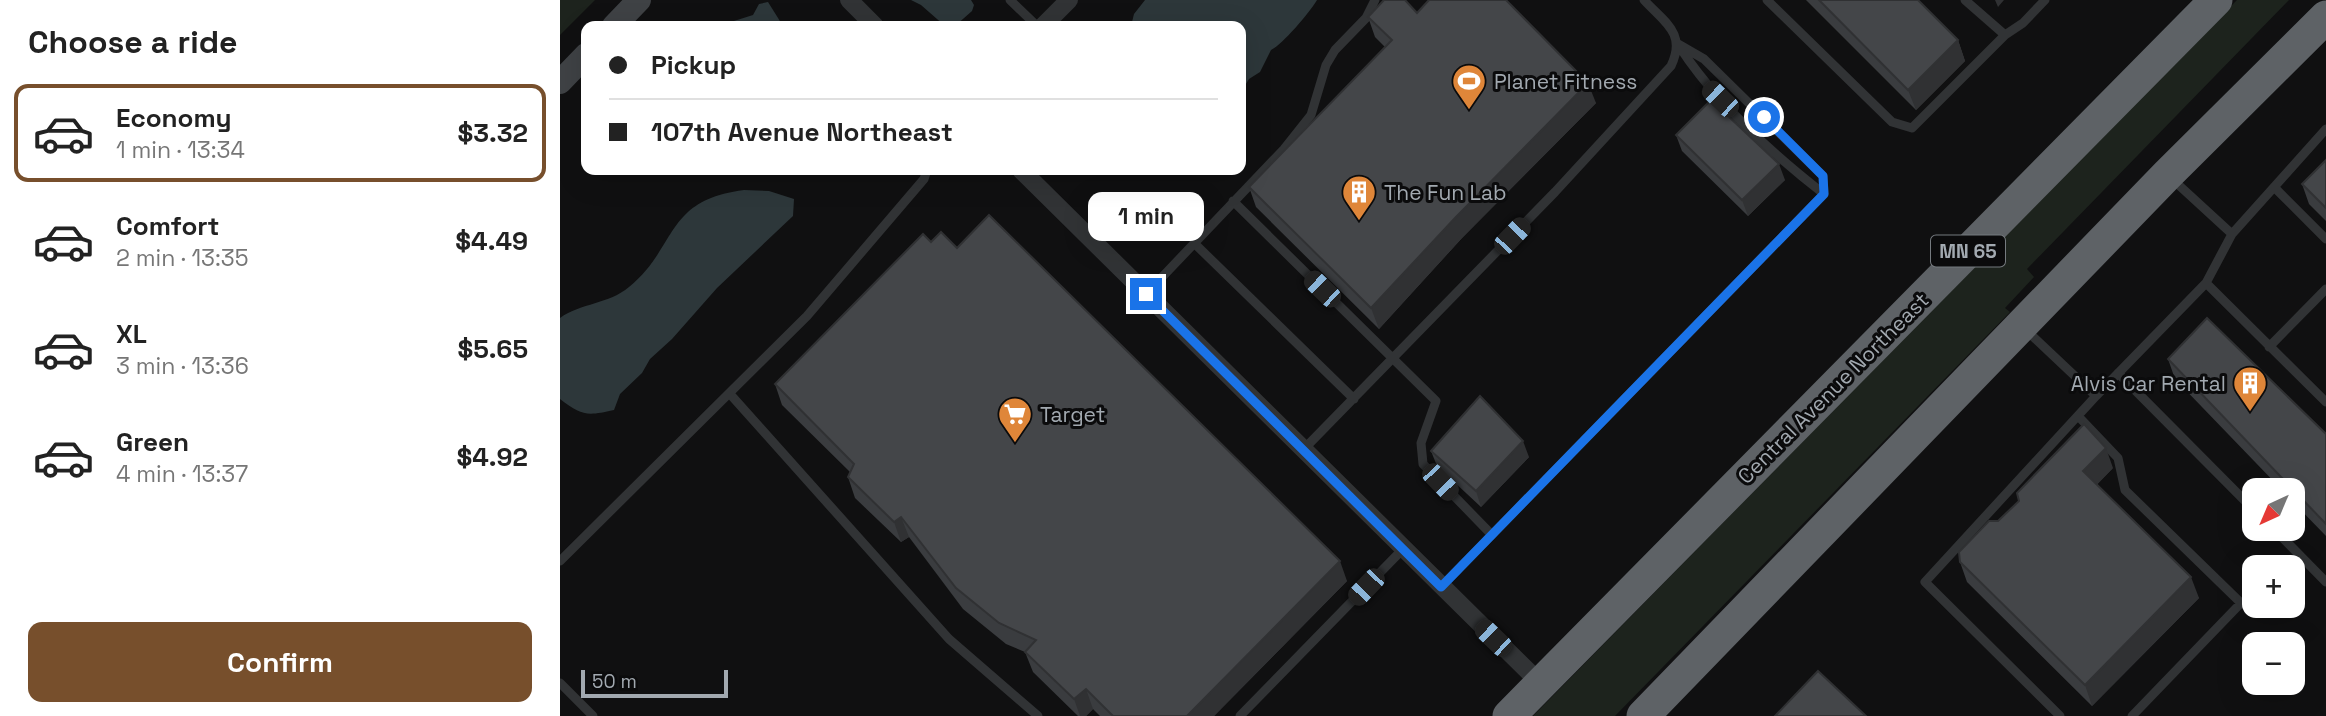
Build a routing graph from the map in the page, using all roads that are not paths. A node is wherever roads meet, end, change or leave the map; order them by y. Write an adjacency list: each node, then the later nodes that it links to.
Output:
1 (639, 0): 12 (street)
2 (849, 0): 13 (street)
3 (1010, 0): 14 (lane)
4 (1069, 0): 15 (street)
5 (1375, 0): 26 (lane)
6 (1644, 0): 17 (lane)
7 (1767, 0): 16 (lane)
8 (1965, 0): 16 (lane)
9 (2045, 0): 16 (lane)
10 (2216, 0): 51 (highway, Central Avenue Northeast / MN 65)
11 (2326, 17): 23 (highway)
12 (619, 21)
13 (870, 21)
14 (1032, 21)
15 (1048, 21)
16 (2004, 34)
17 (1678, 44): 25 (lane); 25 (lane); 35 (lane)
18 (581, 60): 19 (street)
19 (560, 82)
20 (2326, 129): 24 (lane)
21 (925, 175): 37 (lane)
22 (1026, 175): 32 (street)
23 (2167, 175): 27 (lane); 33 (highway)
24 (2274, 187): 27 (lane); 28 (lane)
25 (1824, 194): 44 (lane)
26 (1233, 201): 29 (lane); 35 (lane)
27 (2232, 234): 30 (lane)
28 (2326, 239)
29 (1194, 243): 32 (lane); 39 (lane)
30 (2206, 283): 34 (lane); 36 (lane)
31 (2326, 289): 34 (lane)
32 (1146, 294): 42 (street)
33 (2021, 326): 38 (lane); 56 (highway)
34 (2269, 347): 40 (lane)
35 (1394, 359): 39 (lane); 44 (lane)
36 (2118, 373): 38 (lane); 43 (lane)
37 (730, 394): 47 (lane); 53 (lane)
38 (2096, 396): 41 (lane)
39 (1354, 399): 42 (lane)
40 (2326, 402)
41 (2078, 416): 57 (lane); 58 (lane)
42 (1303, 450): 46 (street)
43 (2242, 498)
44 (1492, 535): 49 (lane)
45 (2286, 541): 48 (lane)
46 (1402, 551): 49 (street); 54 (lane)
47 (560, 561)
48 (2326, 582)
49 (1441, 587): 51 (street)
50 (560, 683): 52 (lane)
51 (1541, 684): 55 (highway, Central Avenue Northeast / MN 65)
52 (593, 716)
53 (1038, 716)
54 (1240, 716)
55 (1510, 716)
56 (1643, 716)
57 (2060, 716)
58 (2132, 716)

